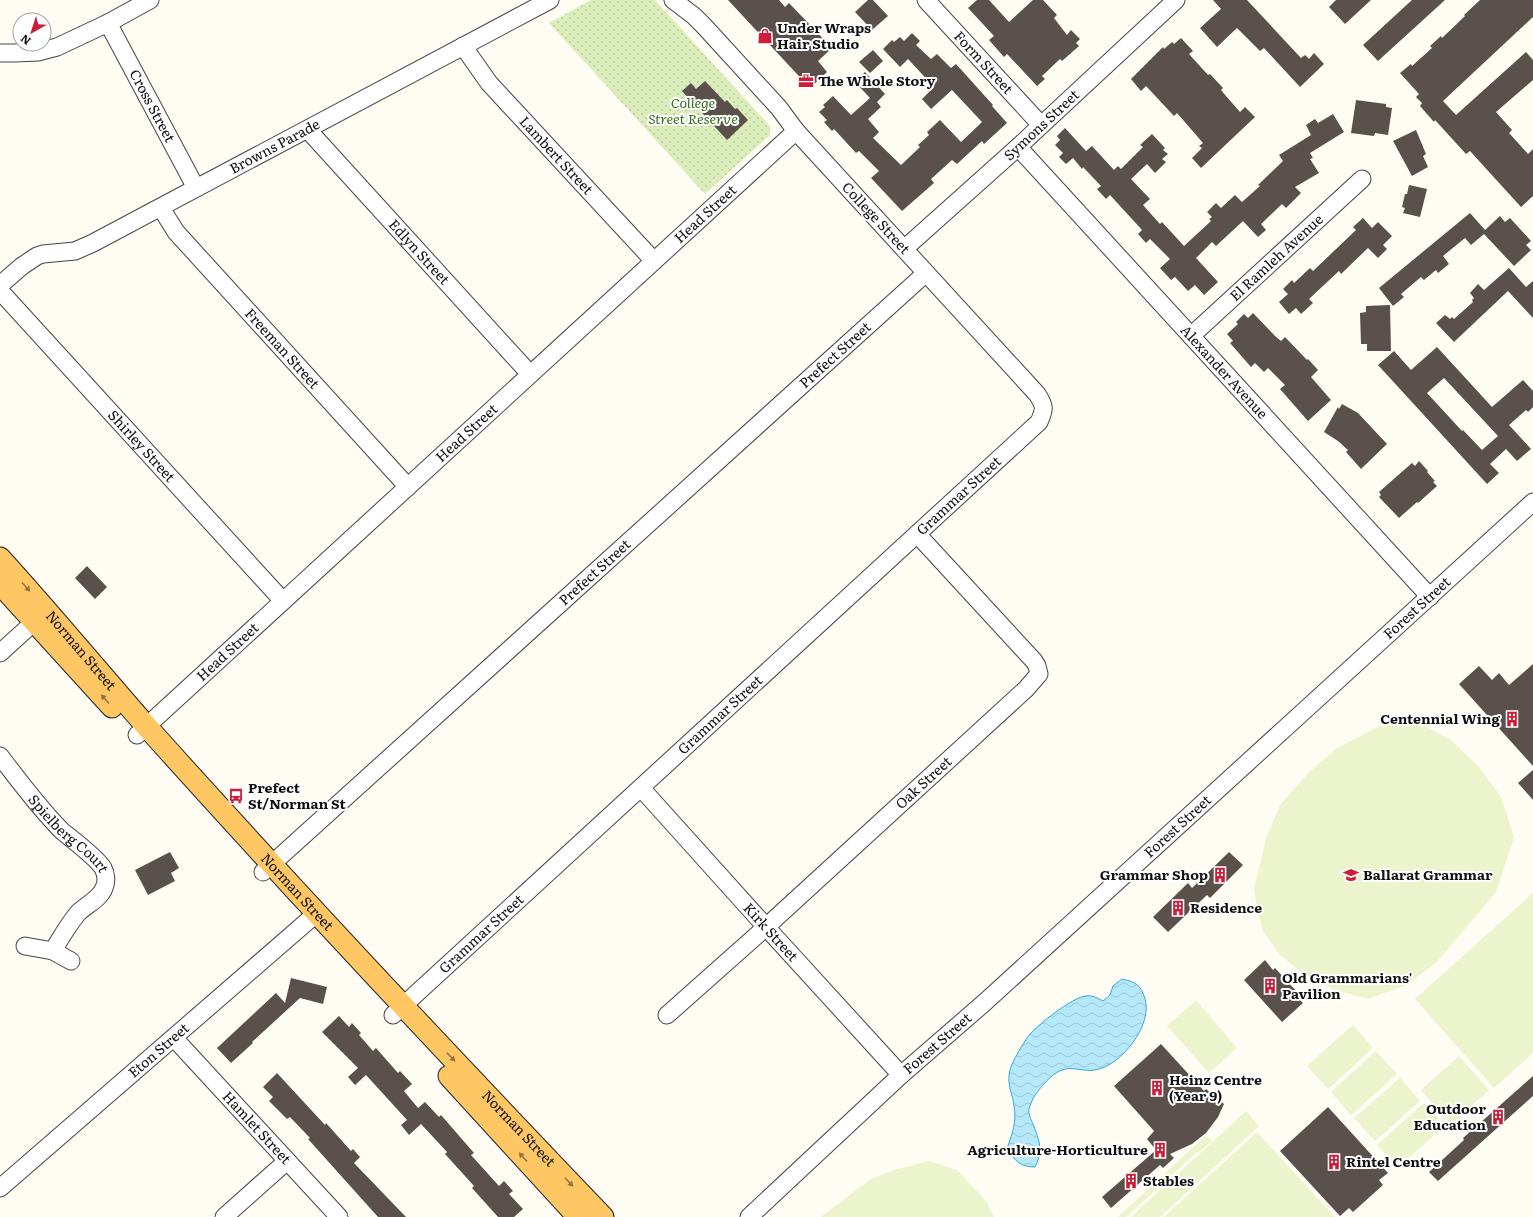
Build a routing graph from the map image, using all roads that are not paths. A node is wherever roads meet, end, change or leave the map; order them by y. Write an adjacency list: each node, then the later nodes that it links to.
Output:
1 (150, 0): 8 (street)
2 (550, 0): 7 (street, Browns Parade)
3 (673, 0): 9 (street, College Street)
4 (685, 0): 9 (street, College Street)
5 (926, 0): 12 (street, Form Street)
6 (1176, 0): 12 (street, Symons Street)
7 (528, 5): 10 (street, Browns Parade)
8 (108, 23): 11 (street); 17 (street, Cross Street)
9 (704, 26): 14 (street, College Street)
10 (463, 46): 13 (street, Browns Parade); 20 (street, Lambert Street)
11 (0, 53)
12 (1041, 125): 15 (street, Symons Street)
13 (308, 130): 17 (street, Browns Parade); 25 (street, Edlyn Street)
14 (796, 131): 19 (street, College Street); 20 (street, Head Street)
15 (1018, 147): 19 (street, Symons Street); 24 (street, Alexander Avenue)
16 (1362, 179): 24 (street, El Ramleh Avenue)
17 (196, 188): 18 (street, Browns Parade)
18 (161, 208): 22 (street, Browns Parade); 27 (street, Freeman Street)
19 (904, 249): 21 (street, College Street)
20 (654, 261): 25 (street, Head Street)
21 (926, 273): 26 (street, College Street); 39 (street, Prefect Street)
22 (0, 285)
23 (0, 291): 33 (street, Shirley Street)
24 (1191, 336): 32 (street, Alexander Avenue)
25 (530, 374): 27 (street, Head Street)
26 (1044, 412): 29 (street, Grammar Street)
27 (408, 487): 33 (street, Head Street)
28 (1533, 502): 32 (street, Forest Street)
29 (917, 534): 38 (street, Grammar Street); 41 (street, Oak Street)
30 (0, 558): 34 (main road, Norman Street, one-way to 34)
31 (0, 584): 34 (main road, Norman Street)
32 (1430, 597): 48 (street, Forest Street)
33 (283, 601): 36 (street, Head Street)
34 (40, 616): 35 (street); 36 (main road, Norman Street)
35 (0, 653)
36 (142, 730): 39 (main road, Norman Street)
37 (0, 756): 43 (street, Spielberg Court)
38 (641, 788): 41 (street, Kirk Street); 45 (street, Grammar Street)
39 (268, 868): 40 (main road, Norman Street)
40 (312, 917): 45 (main road, Norman Street); 47 (street, Eton Street)
41 (766, 927): 46 (street, Oak Street); 48 (street, Kirk Street)
42 (25, 946): 43 (street)
43 (53, 951): 44 (street)
44 (71, 961)
45 (398, 1011): 54 (main road, Norman Street, one-way to 45); 55 (main road, Norman Street, one-way to 55)
46 (667, 1015)
47 (174, 1038): 49 (street, Hamlet Street); 50 (street, Eton Street)
48 (901, 1075): 51 (street, Forest Street)
49 (287, 1161): 52 (street); 53 (street, Hamlet Street)
50 (0, 1188)
51 (749, 1216)
52 (224, 1217)
53 (339, 1217)
54 (578, 1217)
55 (603, 1217)

